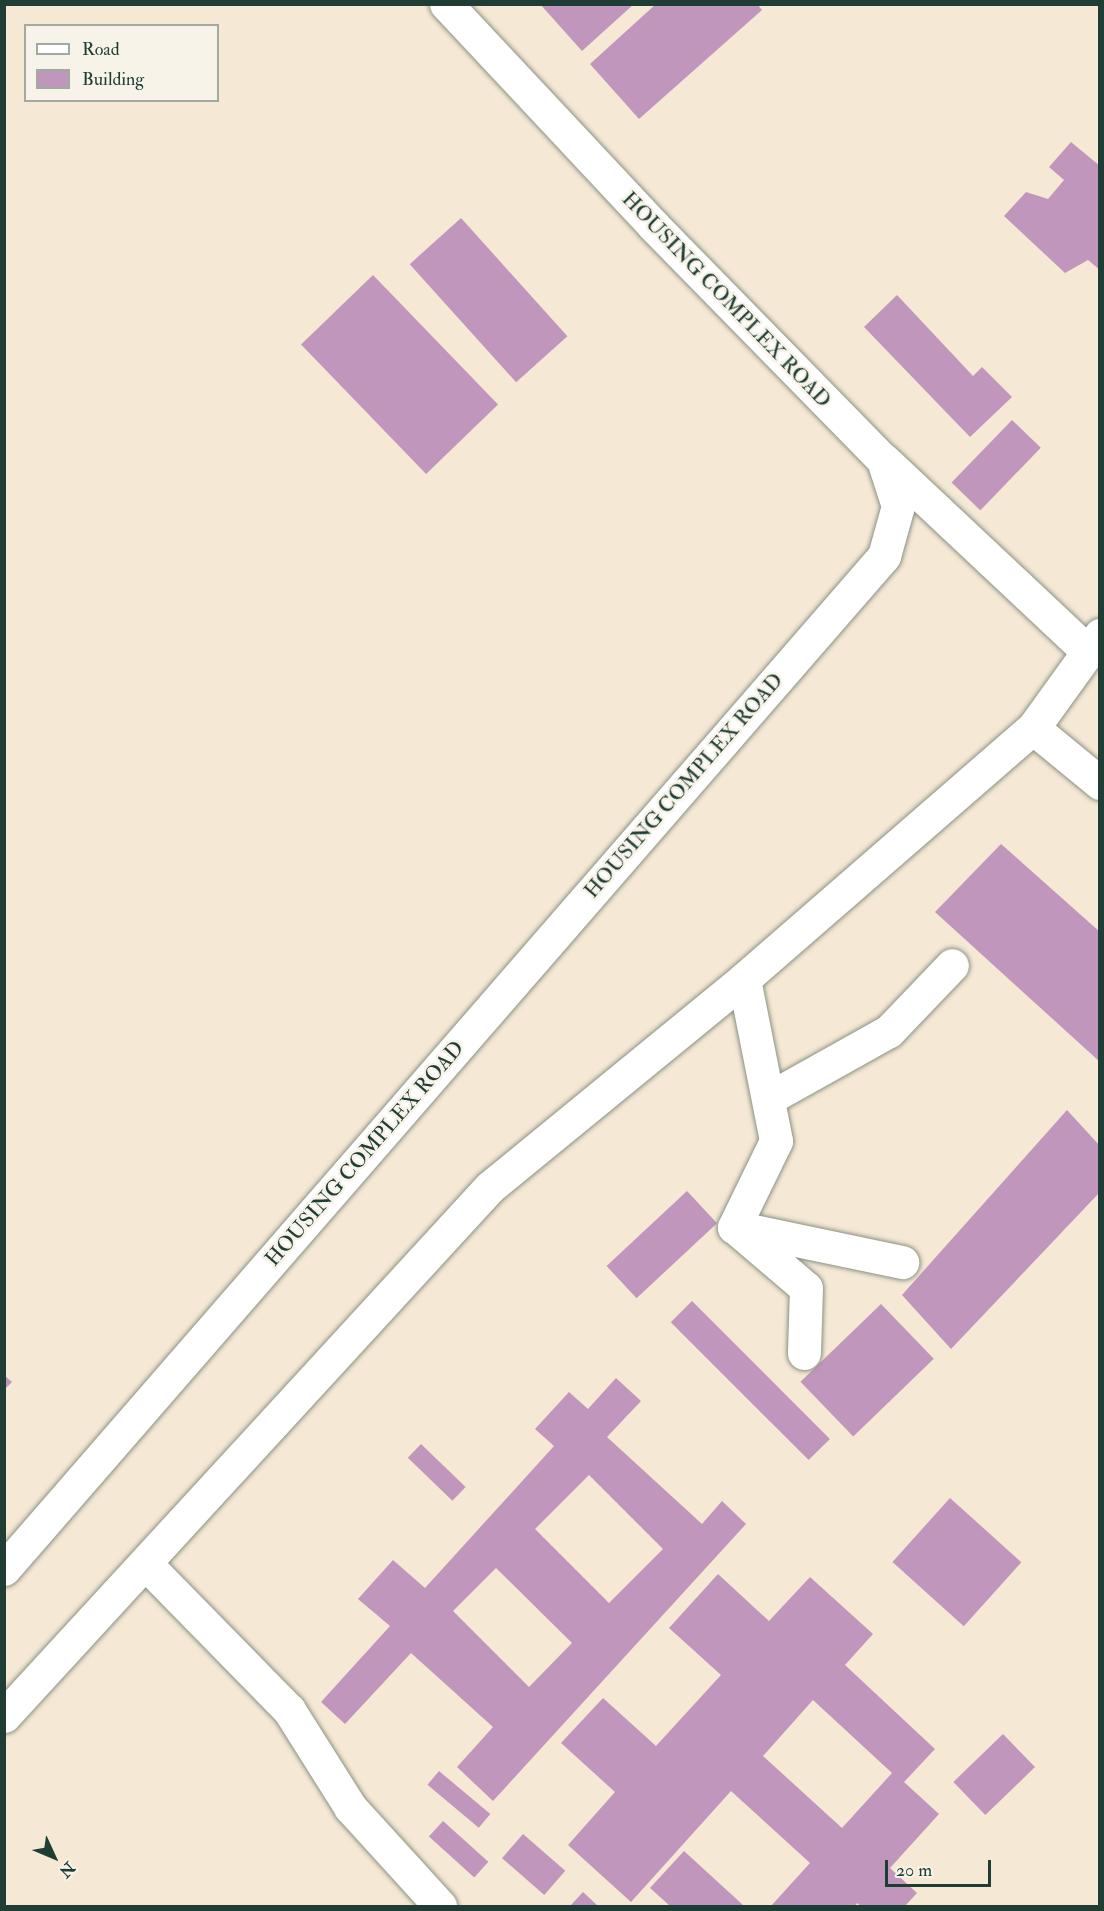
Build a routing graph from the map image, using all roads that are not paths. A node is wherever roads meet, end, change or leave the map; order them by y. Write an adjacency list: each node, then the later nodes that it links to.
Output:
1 (446, 4): 2 (street, HOUSING COMPLEX ROAD)
2 (883, 460): 3 (street); 13 (street, HOUSING COMPLEX ROAD)
3 (1093, 643): 4 (street)
4 (1033, 728): 5 (street); 7 (street)
5 (1100, 783)
6 (952, 965): 8 (street)
7 (744, 979): 8 (street); 12 (street)
8 (769, 1098): 9 (street)
9 (734, 1227): 10 (street); 11 (street)
10 (902, 1262)
11 (804, 1353)
12 (145, 1563): 14 (street); 15 (street)
13 (4, 1569)
14 (4, 1716)
15 (440, 1906)

